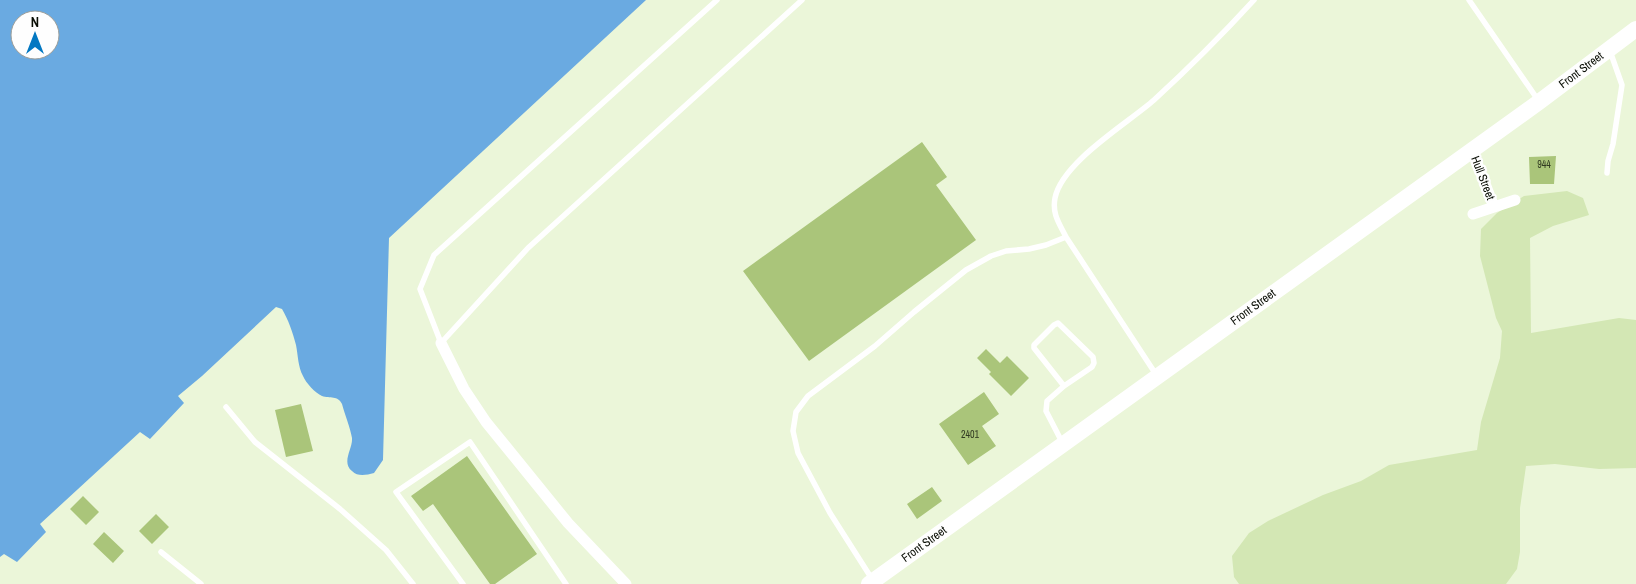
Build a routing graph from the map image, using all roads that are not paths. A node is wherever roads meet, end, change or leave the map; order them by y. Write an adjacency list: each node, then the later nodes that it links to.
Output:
1 (717, 0): 14 (lane)
2 (802, 0): 14 (lane)
3 (1254, 0): 13 (lane)
4 (1468, 0): 7 (lane)
5 (1636, 29): 6 (street, Front Street)
6 (1609, 49): 7 (street, Front Street); 9 (lane)
7 (1539, 102): 8 (street, Front Street)
8 (1472, 150): 11 (street, Hull Street); 15 (street, Front Street)
9 (1607, 173)
10 (1515, 200): 11 (street, Hull Street)
11 (1494, 206): 12 (street, Hull Street)
12 (1473, 214)
13 (1066, 237): 15 (lane); 20 (lane)
14 (441, 343): 25 (street)
15 (1157, 376): 18 (street, Front Street)
16 (1064, 386): 16 (lane); 18 (lane)
17 (226, 407): 22 (lane)
18 (1063, 444): 20 (street, Front Street)
19 (161, 552): 21 (lane)
20 (871, 583)
21 (201, 584)
22 (413, 584)
23 (463, 584): 24 (lane)
24 (566, 584)
25 (626, 584)

